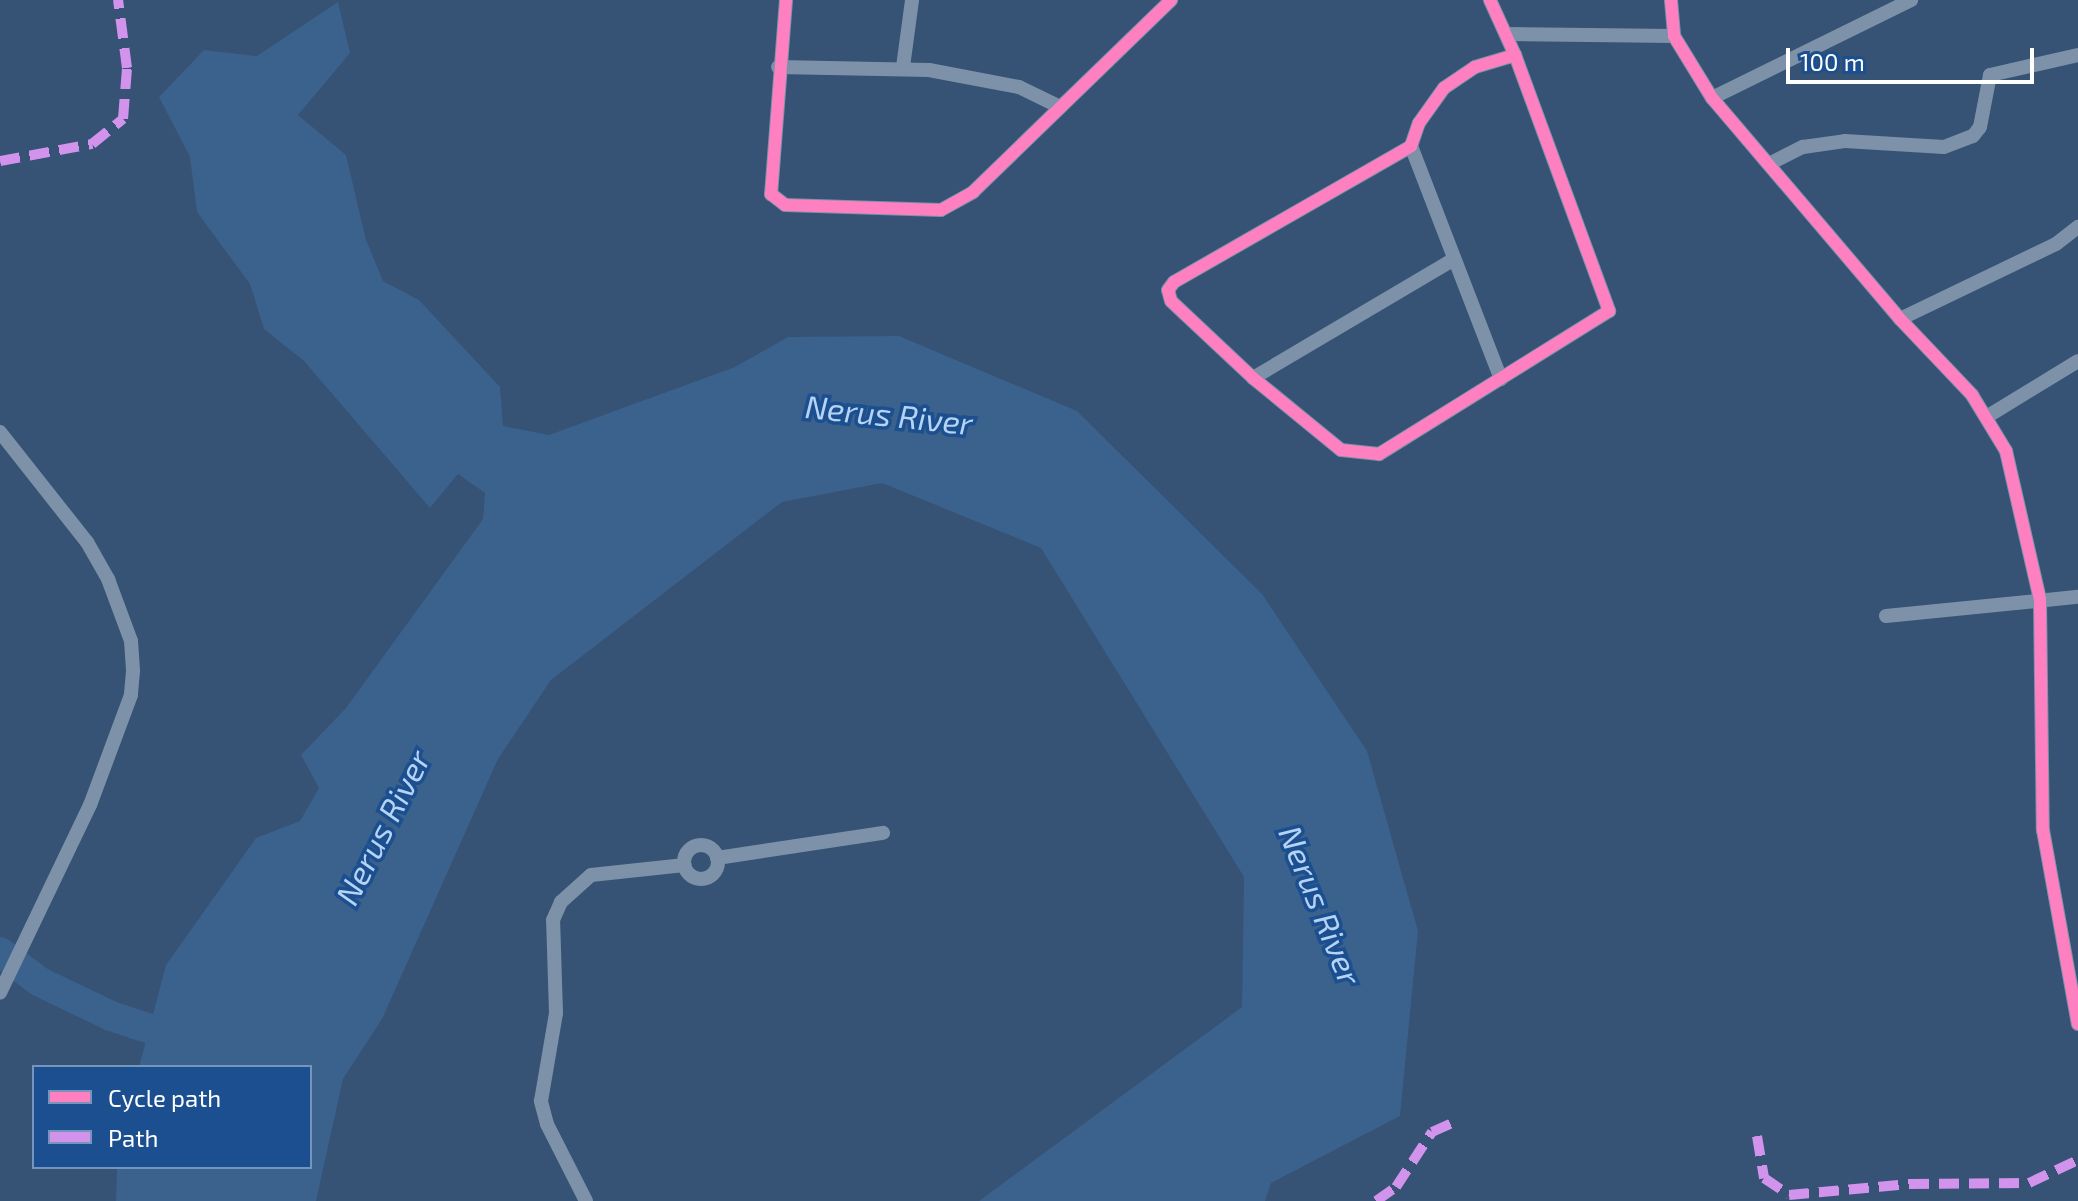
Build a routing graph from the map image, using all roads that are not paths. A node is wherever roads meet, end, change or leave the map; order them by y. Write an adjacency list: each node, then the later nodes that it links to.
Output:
1 (786, 0): 11 (street)
2 (912, 0): 12 (street)
3 (1171, 0): 14 (street)
4 (1490, 0): 7 (street)
5 (1671, 0): 8 (street)
6 (1911, 0): 13 (street)
7 (1506, 34): 8 (street); 9 (street)
8 (1674, 36): 13 (street)
9 (1515, 55): 15 (street); 22 (street)
10 (2078, 55): 16 (street)
11 (778, 67): 12 (street); 14 (street)
12 (903, 67): 14 (street)
13 (1712, 98): 16 (street)
14 (1060, 107)
15 (1411, 146): 18 (street); 21 (street)
16 (1769, 164): 19 (street)
17 (2078, 227): 19 (street)
18 (1454, 259): 21 (street); 22 (street)
19 (1900, 319): 23 (street)
20 (2078, 361): 23 (street)
21 (1253, 378): 22 (street)
22 (1501, 379)
23 (1988, 416): 26 (street)
24 (0, 432): 31 (street)
25 (2078, 597): 26 (street)
26 (2040, 599): 27 (street); 32 (street)
27 (1886, 616)
28 (883, 833): 29 (street)
29 (717, 858): 30 (street); 30 (street)
30 (684, 865): 33 (street)
31 (2, 989)
32 (2078, 1024)
33 (586, 1201)

